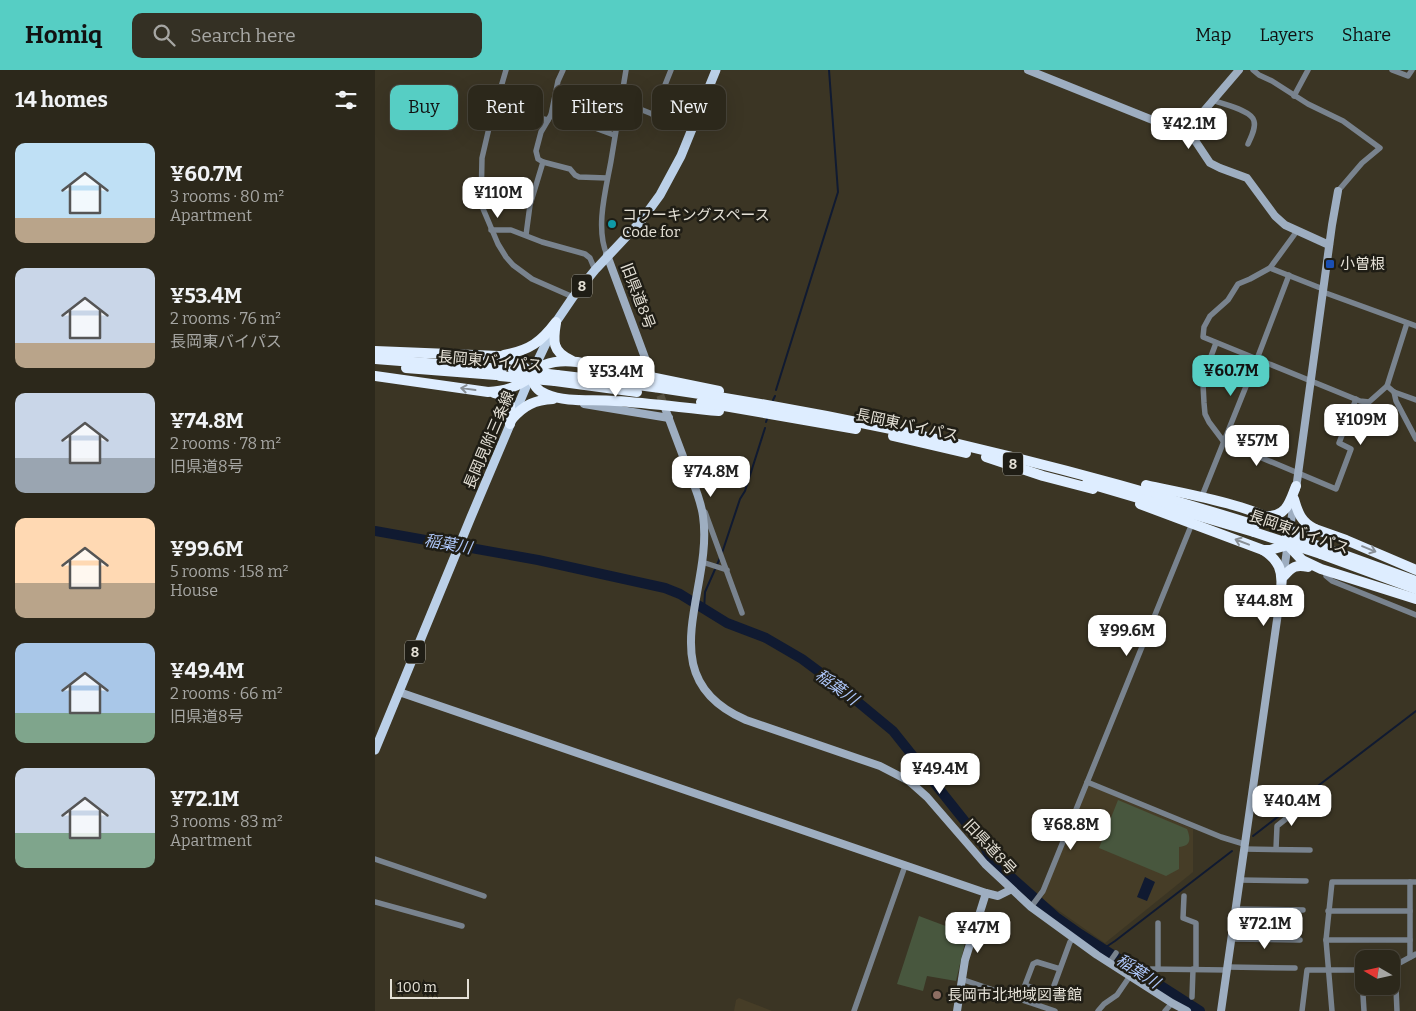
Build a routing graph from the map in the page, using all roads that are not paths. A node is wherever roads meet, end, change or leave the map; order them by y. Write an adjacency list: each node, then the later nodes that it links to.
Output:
1 (506, 70): 12 (street)
2 (563, 70): 18 (street)
3 (626, 70): 13 (street)
4 (671, 70): 14 (street)
5 (716, 70): 15 (main road, 長岡見附三条線 / 8)
6 (1028, 70): 23 (street)
7 (1239, 70): 17 (street)
8 (1253, 70): 16 (street)
9 (1309, 70): 16 (street)
10 (1392, 70): 11 (street)
11 (1412, 70)
12 (502, 85)
13 (623, 85)
14 (665, 85)
15 (710, 85)
16 (1294, 96): 28 (street)
17 (1212, 100): 23 (street); 25 (street)
18 (549, 117): 19 (street); 24 (street); 26 (street)
19 (543, 118)
20 (490, 130): 29 (street)
21 (615, 130): 24 (street)
22 (692, 130): 33 (main road, 長岡見附三条線 / 8)
23 (1185, 133): 30 (street)
24 (614, 135): 27 (street)
25 (1248, 144)
26 (543, 162): 27 (street); 31 (street)
27 (607, 178): 33 (street)
28 (1338, 191): 32 (street)
29 (491, 230): 31 (street); 38 (street)
30 (1297, 231): 32 (street); 34 (street)
31 (526, 235): 35 (street)
32 (1329, 245): 37 (street)
33 (607, 255): 35 (main road, 長岡見附三条線 / 8); 49 (street, 旧県道8号)
34 (1270, 268): 36 (street); 42 (street)
35 (595, 270): 38 (main road, 長岡見附三条線 / 8)
36 (1289, 275): 37 (street); 46 (street)
37 (1323, 290): 40 (street); 55 (street)
38 (573, 297): 39 (main road, 長岡見附三条線 / 8)
39 (556, 322): 44 (highway); 47 (highway); 53 (main road, 長岡見附三条線 / 8)
40 (1407, 323): 41 (street); 56 (street)
41 (1416, 326)
42 (1216, 343): 46 (street); 68 (street)
43 (375, 351): 44 (highway)
44 (499, 356): 53 (highway)
45 (375, 359): 50 (highway, 長岡東バイパス / 8)
46 (1257, 359): 55 (street); 68 (street)
47 (581, 363): 49 (street); 53 (highway); 62 (highway)
48 (375, 366): 50 (highway, 長岡東バイパス / 8)
49 (648, 366): 51 (street, 旧県道8号)
50 (501, 372): 54 (highway, 長岡東バイパス / 8, bridge)
51 (651, 374)
52 (375, 376): 57 (highway, one-way to 52)
53 (531, 376): 57 (highway); 59 (highway); 66 (main road, 長岡見附三条線 / 8)
54 (556, 378): 62 (highway, 長岡東バイパス / 8); 64 (highway, 長岡東バイパス / 8)
55 (1311, 380): 60 (street); 71 (street)
56 (1387, 386): 58 (street); 60 (street)
57 (488, 392): 66 (highway)
58 (1394, 392): 61 (street); 67 (street)
59 (571, 399): 64 (highway); 65 (street); 66 (highway)
60 (1356, 399): 71 (street)
61 (1416, 400)
62 (778, 407): 69 (highway, 長岡東バイパス / 8)
63 (665, 408): 65 (street)
64 (767, 413): 70 (highway, 長岡東バイパス / 8)
65 (669, 418): 73 (street)
66 (511, 422): 95 (main road, 長岡見附三条線 / 8)
67 (1416, 439)
68 (1224, 442): 71 (street); 74 (street)
69 (1006, 455): 76 (highway, 8); 78 (highway, 長岡東バイパス / 8)
70 (986, 457): 78 (highway, 長岡東バイパス / 8); 82 (highway, 8, one-way to 70)
71 (1298, 474): 72 (street)
72 (1296, 486): 75 (street); 76 (highway)
73 (698, 494): 84 (street); 85 (street)
74 (1202, 496)
75 (1294, 499): 79 (highway); 80 (street)
76 (1265, 516): 80 (highway, 8)
77 (1191, 526): 97 (street)
78 (1255, 528): 83 (highway, 長岡東バイパス / 8, bridge)
79 (1315, 529): 80 (highway); 87 (highway, one-way to 87)
80 (1290, 534): 81 (street)
81 (1288, 546): 82 (highway, 8); 86 (highway); 88 (street)
82 (1263, 550): 90 (highway)
83 (1321, 551): 89 (highway, 長岡東バイパス / 8); 91 (highway, 長岡東バイパス / 8)
84 (702, 562): 85 (street); 107 (street, 旧県道8号)
85 (727, 570): 93 (street)
86 (1324, 570): 88 (highway); 92 (highway); 94 (street)
87 (1416, 570)
88 (1284, 576): 90 (street)
89 (1416, 581)
90 (1281, 589): 99 (street)
91 (1416, 589)
92 (1416, 600)
93 (742, 613)
94 (1416, 615)
95 (399, 692): 96 (main road, 8); 103 (street)
96 (375, 750)
97 (1087, 782): 99 (street); 112 (street)
98 (1315, 814): 100 (street)
99 (1244, 847): 100 (street); 104 (street)
100 (1276, 849): 101 (street)
101 (1310, 850)
102 (375, 859): 109 (street)
103 (905, 866): 108 (street); 142 (street)
104 (1239, 880): 105 (street); 113 (street)
105 (1306, 881)
106 (1413, 882): 115 (street); 116 (street)
107 (1010, 890): 108 (street); 112 (street, 旧県道8号)
108 (986, 893): 137 (street)
109 (484, 896)
110 (1184, 896): 133 (street)
111 (375, 902): 118 (street)
112 (1031, 907): 119 (street, 旧県道8号)
113 (1235, 910): 114 (street); 120 (street)
114 (1303, 910)
115 (1328, 911): 116 (street); 122 (street)
116 (1410, 911): 123 (street)
117 (1158, 923): 132 (street)
118 (462, 926)
119 (1073, 939): 126 (street, 旧県道8号); 130 (street)
120 (1231, 939): 121 (street); 128 (street)
121 (1300, 940)
122 (1326, 940): 123 (street); 134 (street)
123 (1410, 940): 125 (street)
124 (1116, 953): 126 (street)
125 (1413, 955): 127 (street)
126 (1110, 962): 136 (street, 旧県道8号)
127 (1400, 962)
128 (1227, 968): 129 (street); 133 (street); 148 (street)
129 (1295, 968)
130 (1060, 969): 130 (street)
131 (1148, 969): 132 (street)
132 (1158, 969): 133 (street)
133 (1194, 969): 140 (street)
134 (1329, 969): 135 (street); 149 (street); 150 (street)
135 (1355, 970)
136 (1130, 976): 141 (street, 旧県道8号); 145 (street)
137 (961, 979): 143 (street); 144 (street)
138 (1363, 995): 151 (street)
139 (1396, 995): 152 (street)
140 (1192, 997)
141 (1172, 1003): 146 (street); 147 (street, 旧県道8号)
142 (854, 1011)
143 (957, 1011)
144 (1055, 1011)
145 (1098, 1011)
146 (1165, 1011)
147 (1187, 1011)
148 (1221, 1011)
149 (1302, 1011)
150 (1332, 1011)
151 (1364, 1011)
152 (1397, 1011)

